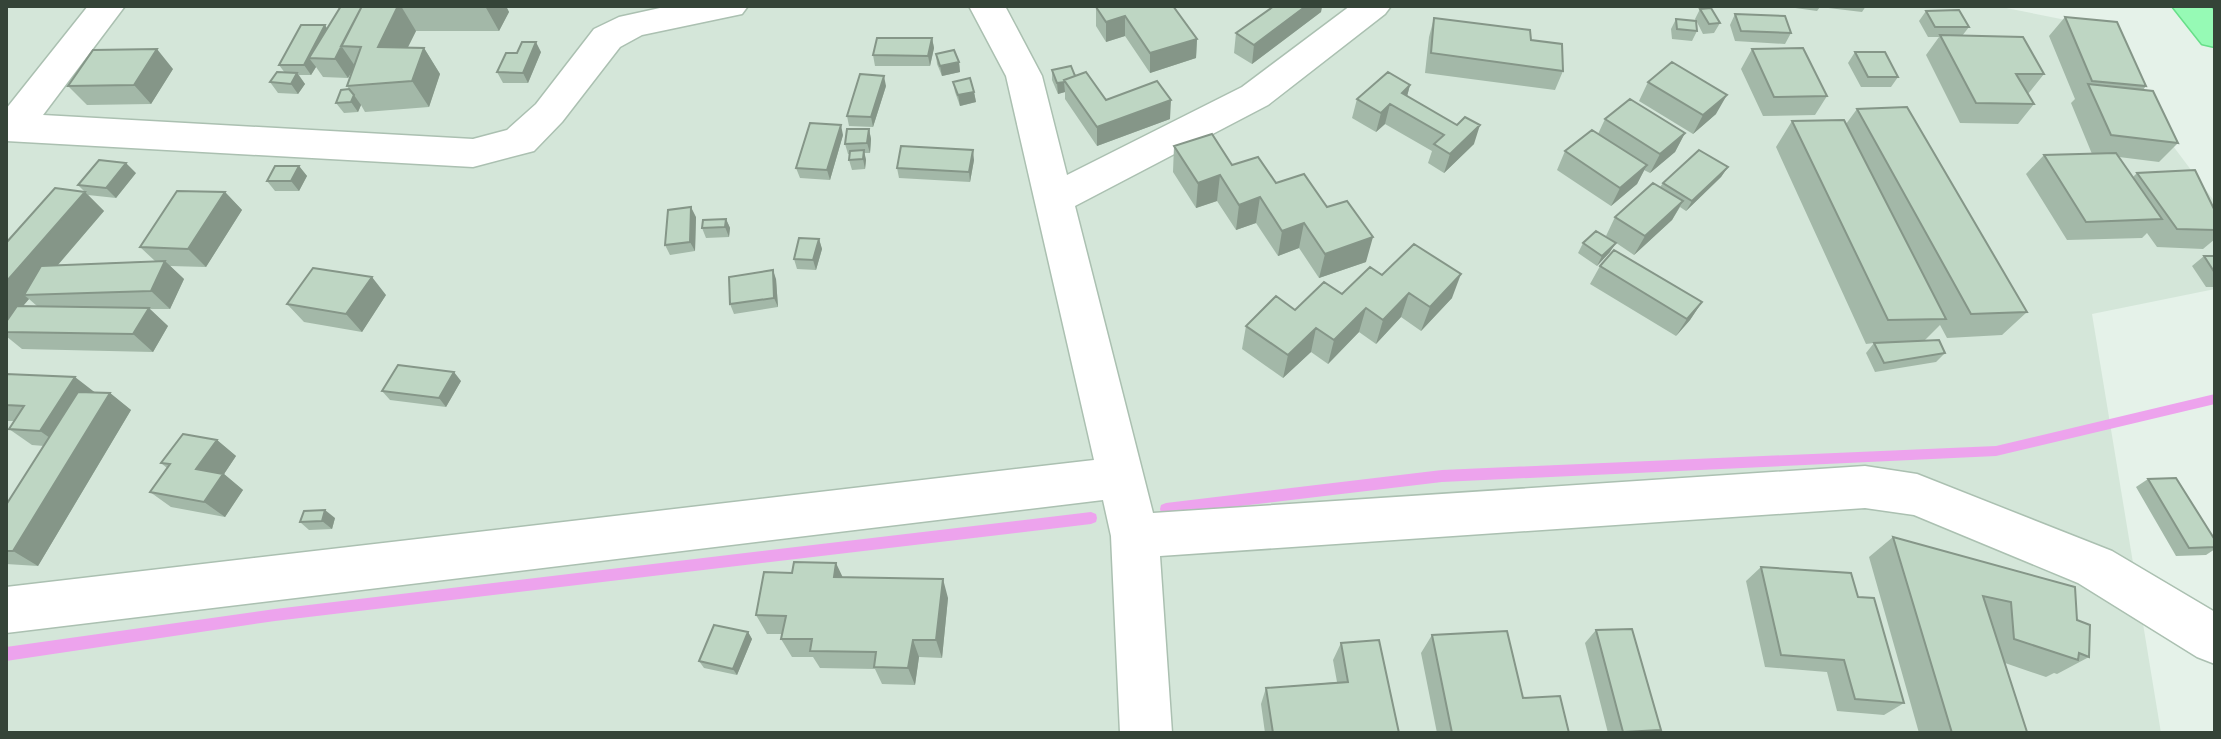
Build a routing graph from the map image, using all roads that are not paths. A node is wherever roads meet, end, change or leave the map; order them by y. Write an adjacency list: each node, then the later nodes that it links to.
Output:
1 (107, 6): 5 (street)
2 (730, 6): 5 (street)
3 (987, 6): 6 (street)
4 (1373, 6): 6 (street)
5 (9, 127)
6 (1052, 200): 7 (street)
7 (1119, 478): 8 (street); 9 (street)
8 (1135, 536): 10 (street); 11 (street)
9 (6, 610)
10 (2215, 640)
11 (1146, 733)

